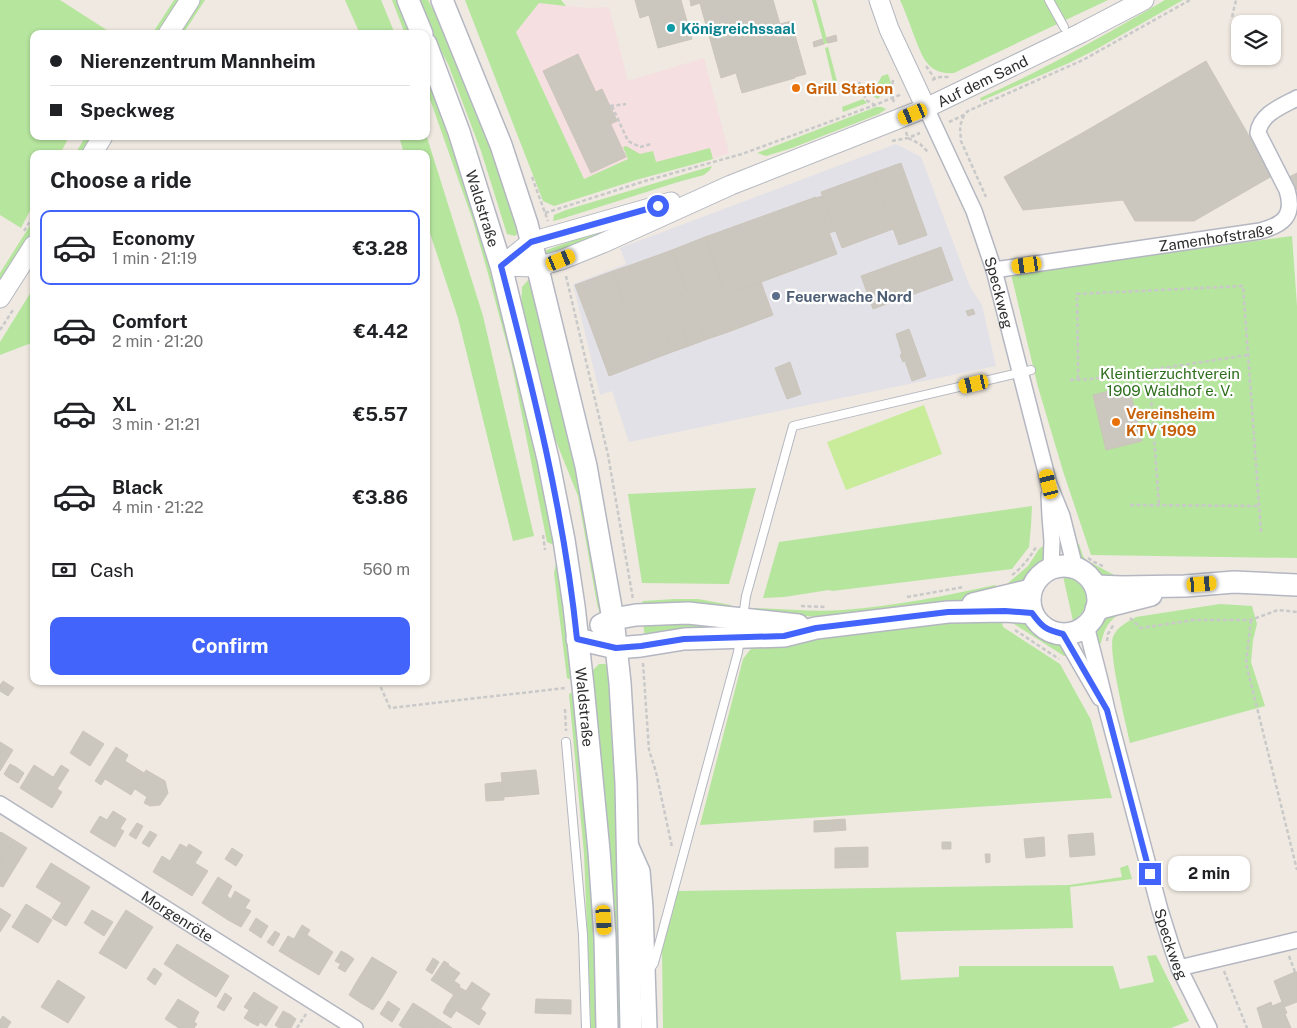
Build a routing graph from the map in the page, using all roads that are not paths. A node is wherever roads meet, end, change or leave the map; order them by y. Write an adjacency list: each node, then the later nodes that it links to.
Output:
1 (190, 0): 8 (street)
2 (408, 0): 9 (main road)
3 (442, 0): 14 (main road)
4 (879, 0): 12 (street)
5 (1049, 0): 7 (lane)
6 (1144, 0): 12 (street, Auf dem Sand)
7 (1064, 27)
8 (171, 30)
9 (420, 30)
10 (430, 55): 16 (main road, Waldstraße)
11 (1297, 98): 18 (street, Zamenhofstraße)
12 (926, 108): 13 (street, Auf dem Sand); 18 (street, Speckweg)
13 (731, 185): 14 (street, Auf dem Sand); 17 (street, Auf dem Sand)
14 (531, 242): 16 (street, Auf dem Sand); 17 (main road)
15 (30, 251): 19 (street)
16 (501, 266): 17 (street, Auf dem Sand); 34 (main road, Waldstraße)
17 (537, 267): 31 (main road)
18 (1001, 269): 20 (street, Speckweg)
19 (0, 298)
20 (1026, 372): 21 (street, Speckweg); 32 (lane)
21 (1049, 484): 22 (street, Speckweg); 23 (street, Speckweg)
22 (1080, 561): 23 (main road); 25 (main road)
23 (1051, 568): 27 (main road)
24 (1297, 585): 26 (main road)
25 (1095, 586): 26 (main road); 30 (main road)
26 (1185, 586): 30 (main road)
27 (1031, 590): 28 (main road); 29 (main road)
28 (948, 612): 29 (main road); 32 (main road)
29 (1032, 613): 33 (main road)
30 (1091, 617): 33 (main road); 36 (street, Speckweg)
31 (613, 619): 32 (main road); 34 (main road); 35 (main road)
32 (741, 628): 35 (main road); 42 (lane)
33 (1063, 634): 36 (street, Speckweg)
34 (577, 639): 35 (main road); 45 (main road, Waldstraße)
35 (616, 648): 39 (main road)
36 (1107, 710): 41 (street, Speckweg)
37 (566, 742): 44 (lane, Waldstraße)
38 (0, 804): 43 (street, Morgenröte)
39 (627, 838): 42 (street); 46 (main road)
40 (1297, 940): 41 (street)
41 (1179, 968): 48 (street, Speckweg)
42 (648, 973): 47 (street)
43 (356, 1028)
44 (586, 1028)
45 (607, 1028)
46 (632, 1028)
47 (649, 1028)
48 (1209, 1028)

